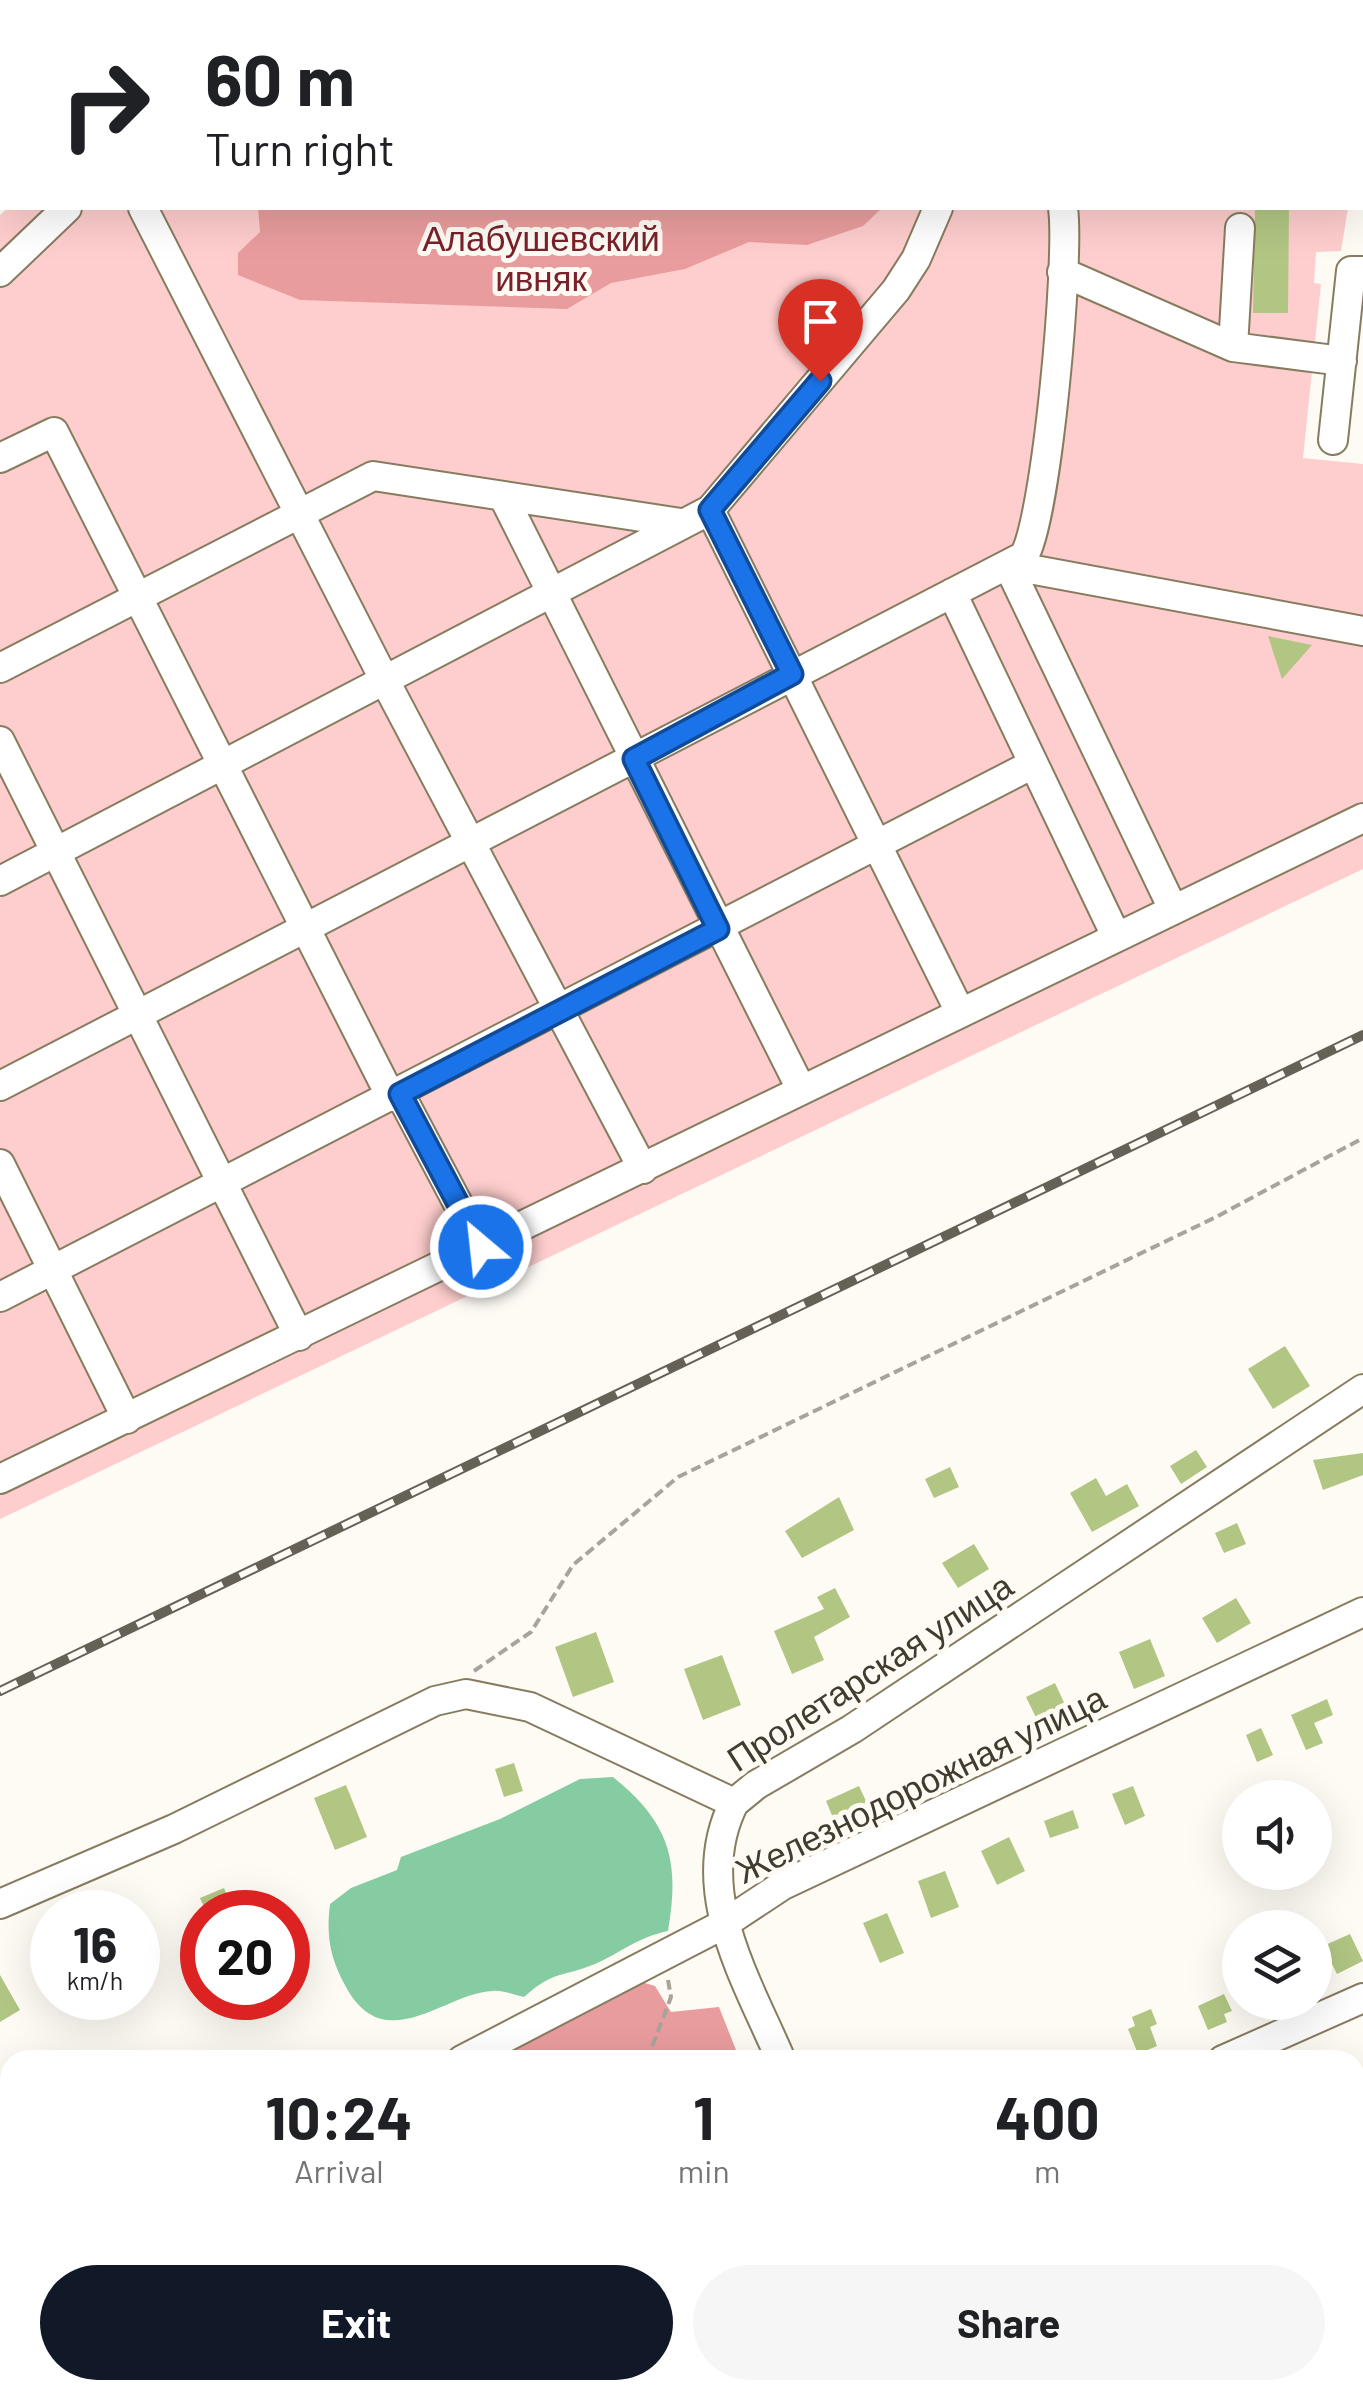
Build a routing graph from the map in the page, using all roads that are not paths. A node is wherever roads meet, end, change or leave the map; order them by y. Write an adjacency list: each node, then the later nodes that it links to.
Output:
1 (65, 210): 7 (street)
2 (145, 210): 15 (street)
3 (937, 210): 14 (street)
4 (1063, 210): 8 (street)
5 (1240, 228): 9 (street)
6 (1363, 271): 10 (street)
7 (0, 272)
8 (1062, 272): 9 (street); 17 (street)
9 (1233, 347): 10 (street)
10 (1342, 361): 11 (street)
11 (1334, 440)
12 (0, 458): 20 (street)
13 (503, 496): 15 (street); 16 (street); 19 (street)
14 (710, 510): 16 (street); 23 (street)
15 (300, 513): 20 (street); 24 (street)
16 (680, 523): 19 (street)
17 (1008, 564): 18 (street); 21 (street); 34 (street)
18 (952, 593): 23 (street); 27 (street)
19 (549, 594): 24 (street); 26 (street)
20 (135, 598): 22 (street); 28 (street)
21 (1363, 631)
22 (0, 668)
23 (792, 674): 26 (street); 31 (street)
24 (384, 678): 28 (street); 30 (street)
25 (0, 741): 32 (street)
26 (634, 759): 30 (street); 36 (street)
27 (1033, 764): 31 (street); 37 (street)
28 (220, 765): 32 (street); 35 (street)
29 (1363, 818): 34 (street)
30 (470, 844): 35 (street); 38 (street)
31 (877, 848): 36 (street); 39 (street)
32 (56, 852): 33 (street); 40 (street)
33 (0, 881)
34 (1173, 909): 37 (street)
35 (304, 927): 40 (street); 43 (street)
36 (718, 929): 38 (street); 42 (street)
37 (1116, 936): 39 (street)
38 (558, 1011): 43 (street); 45 (street)
39 (960, 1012): 42 (street)
40 (137, 1015): 41 (street); 46 (street)
41 (0, 1086)
42 (801, 1089): 45 (street)
43 (396, 1095): 46 (street); 47 (street)
44 (0, 1164): 48 (street)
45 (643, 1169): 47 (street)
46 (220, 1185): 48 (street); 50 (street)
47 (481, 1247): 50 (street)
48 (51, 1270): 49 (street); 52 (street)
49 (0, 1297)
50 (298, 1336): 52 (street)
51 (1363, 1389): 55 (street, Пролетарская улица)
52 (127, 1419): 53 (street)
53 (0, 1479)
54 (1363, 1612): 57 (street, Железнодорожная улица)
55 (734, 1804): 56 (street, Пролетарская улица); 57 (street)
56 (0, 1904)
57 (724, 1924): 59 (street, Железнодорожная улица); 60 (street)
58 (1363, 1998): 61 (street)
59 (481, 2050)
60 (777, 2050)
61 (1246, 2050)

